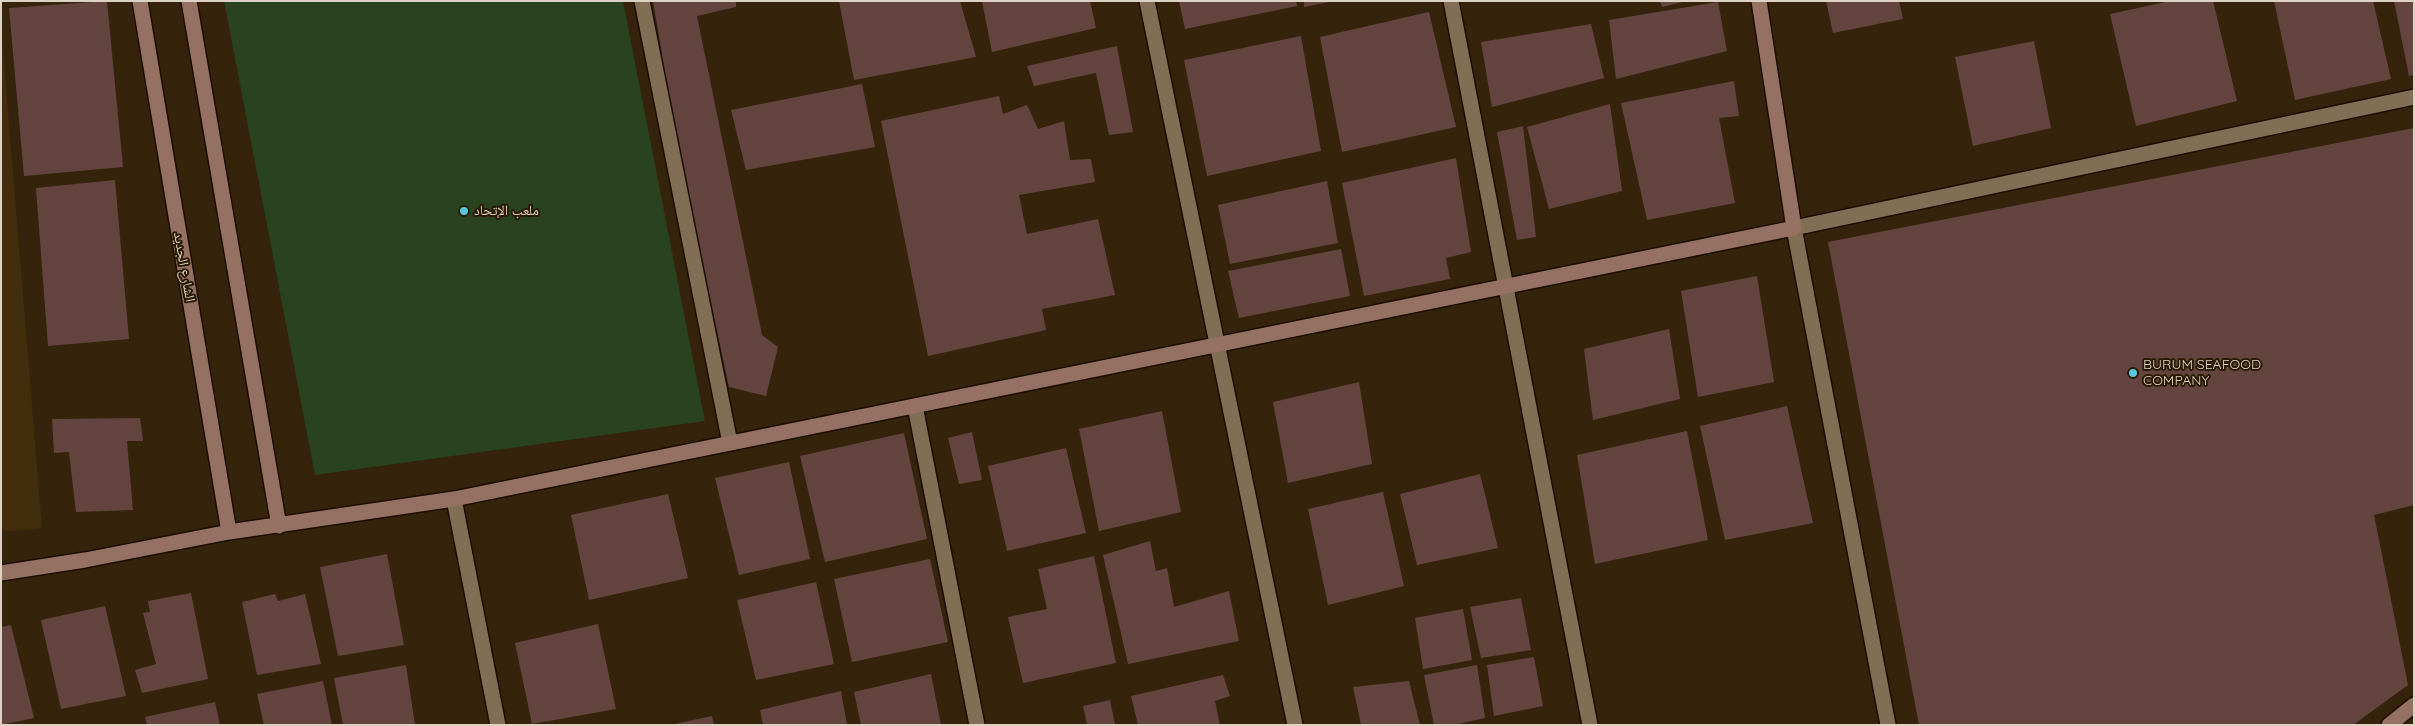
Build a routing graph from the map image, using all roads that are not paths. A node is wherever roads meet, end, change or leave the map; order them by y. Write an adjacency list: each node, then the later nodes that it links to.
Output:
1 (140, 1): 15 (street, الشارع الجديد)
2 (189, 1): 14 (street)
3 (642, 1): 12 (street)
4 (1147, 1): 10 (street)
5 (1452, 1): 9 (street)
6 (1759, 1): 8 (street)
7 (2414, 97): 8 (street)
8 (1794, 228): 9 (street); 22 (street)
9 (1508, 287): 10 (street); 21 (street)
10 (1218, 345): 11 (street); 20 (street)
11 (915, 406): 12 (street); 19 (street)
12 (730, 443): 13 (street)
13 (454, 499): 14 (street); 18 (street)
14 (279, 526): 15 (street)
15 (229, 532): 16 (street)
16 (1, 573)
17 (2414, 705): 23 (street)
18 (498, 725)
19 (977, 725)
20 (1295, 725)
21 (1590, 725)
22 (1888, 725)
23 (2389, 725)

